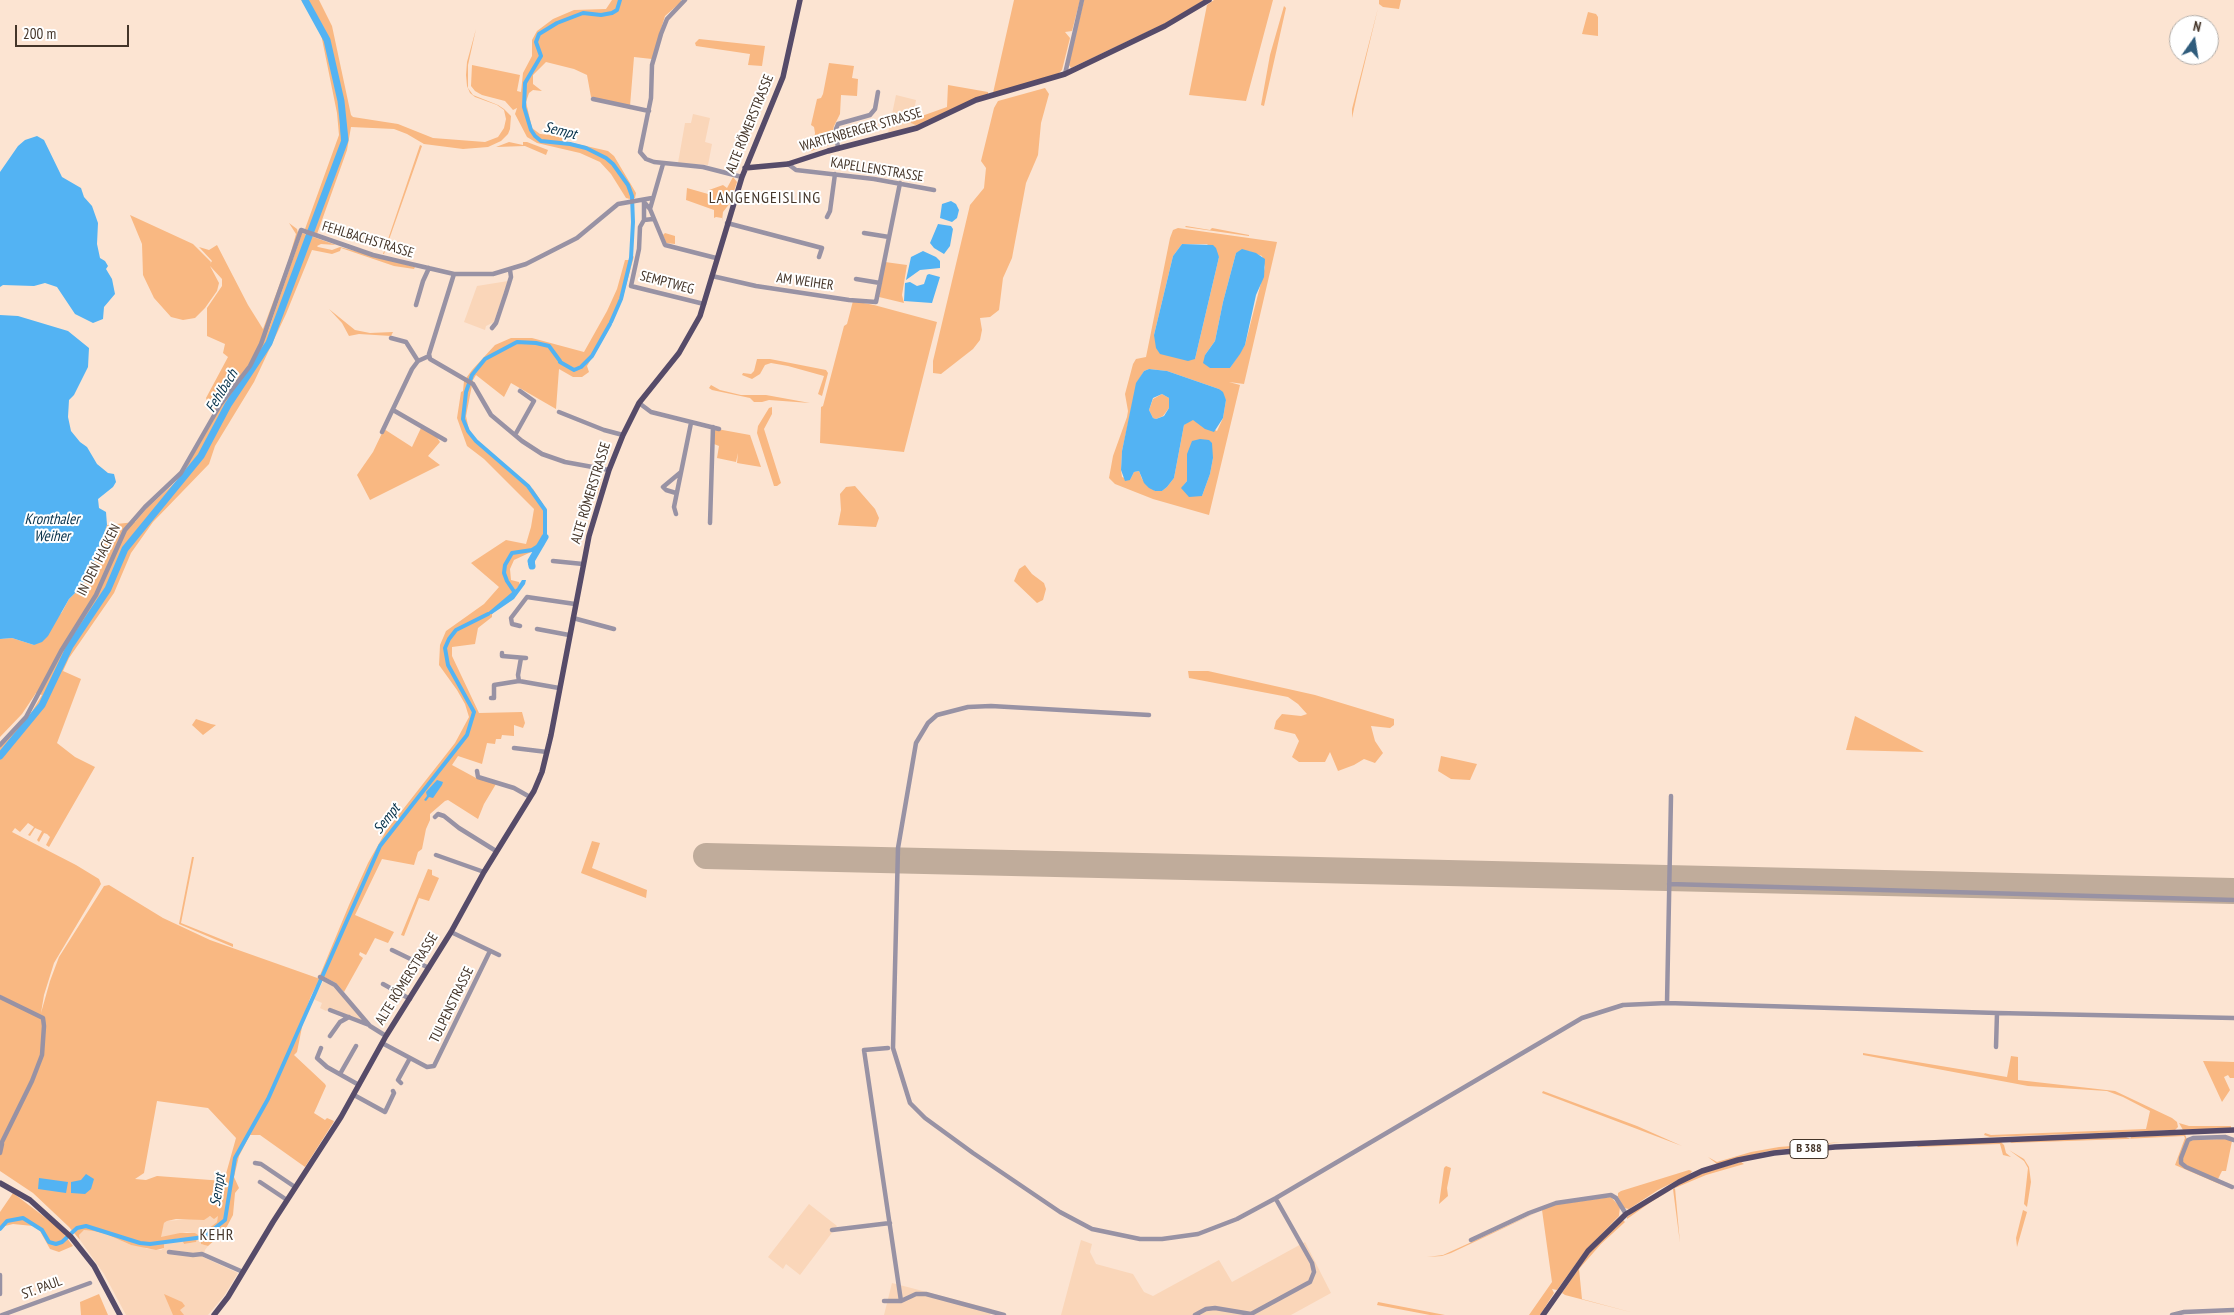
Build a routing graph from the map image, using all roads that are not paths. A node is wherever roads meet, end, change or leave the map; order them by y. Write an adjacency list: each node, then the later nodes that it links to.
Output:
1 (685, 0): 8 (street)
2 (800, 0): 12 (main road, ALTE RÖMERSTRASSE)
3 (1082, 0): 5 (street)
4 (1209, 0): 5 (main road, WARTENBERGER STRASSE)
5 (1065, 74): 9 (main road, WARTENBERGER STRASSE)
6 (878, 92): 9 (street)
7 (593, 99): 8 (street)
8 (649, 111): 10 (street)
9 (838, 149): 11 (main road, WARTENBERGER STRASSE)
10 (663, 164): 14 (street); 17 (street)
11 (788, 164): 12 (main road, WARTENBERGER STRASSE); 13 (street, KAPELLENSTRASSE)
12 (745, 168): 14 (main road, ALTE RÖMERSTRASSE)
13 (835, 174): 15 (street, KAPELLENSTRASSE); 20 (street)
14 (742, 176): 23 (main road, ALTE RÖMERSTRASSE)
15 (900, 183): 16 (street, KAPELLENSTRASSE); 26 (street, AM WEIHER)
16 (934, 190)
17 (652, 198): 18 (street, FEHLBACHSTRASSE); 19 (street)
18 (644, 201): 19 (street); 22 (street); 30 (street, FEHLBACHSTRASSE)
19 (650, 209): 21 (street)
20 (827, 217)
21 (654, 219): 22 (street); 28 (street)
22 (644, 220): 35 (street, SEMPTWEG)
23 (727, 222): 27 (street); 28 (main road, ALTE RÖMERSTRASSE)
24 (303, 231): 29 (street, FEHLBACHSTRASSE); 72 (street, IN DEN HACKEN)
25 (864, 233): 26 (street)
26 (889, 237): 34 (street, AM WEIHER)
27 (820, 257)
28 (716, 258): 32 (main road, ALTE RÖMERSTRASSE)
29 (429, 268): 31 (street, FEHLBACHSTRASSE); 36 (street, FEHLBACHSTRASSE)
30 (510, 270): 31 (street, FEHLBACHSTRASSE); 37 (street)
31 (454, 274): 39 (street)
32 (712, 276): 34 (street, AM WEIHER); 35 (main road, ALTE RÖMERSTRASSE)
33 (856, 278): 34 (street)
34 (880, 283)
35 (704, 304): 42 (main road, ALTE RÖMERSTRASSE)
36 (416, 305)
37 (492, 328)
38 (391, 338): 40 (street)
39 (429, 356): 40 (street); 51 (street)
40 (418, 361): 43 (street)
41 (520, 391): 51 (street)
42 (639, 403): 44 (main road, ALTE RÖMERSTRASSE); 46 (street)
43 (393, 410): 50 (street); 53 (street)
44 (635, 411): 46 (street); 52 (main road, ALTE RÖMERSTRASSE)
45 (559, 412): 52 (street)
46 (651, 412): 47 (street)
47 (691, 423): 48 (street); 55 (street)
48 (713, 427): 49 (street); 58 (street)
49 (719, 428)
50 (382, 432)
51 (515, 435): 54 (street)
52 (623, 435): 54 (main road, ALTE RÖMERSTRASSE)
53 (445, 440)
54 (609, 470): 60 (main road, ALTE RÖMERSTRASSE)
55 (681, 472): 56 (street); 56 (street)
56 (676, 493): 57 (street)
57 (676, 514)
58 (710, 523)
59 (553, 561): 60 (street, ALTE RÖMERSTRASSE)
60 (583, 564): 61 (main road, ALTE RÖMERSTRASSE)
61 (575, 604): 62 (main road, ALTE RÖMERSTRASSE); 63 (street)
62 (572, 618): 65 (street); 66 (main road, ALTE RÖMERSTRASSE)
63 (520, 626)
64 (537, 629): 66 (street)
65 (614, 629)
66 (569, 635): 69 (main road, ALTE RÖMERSTRASSE)
67 (502, 654): 68 (street)
68 (519, 681): 69 (street); 70 (street)
69 (559, 688): 74 (main road, ALTE RÖMERSTRASSE)
70 (491, 698)
71 (1149, 715): 93 (street)
72 (0, 745)
73 (514, 748): 74 (street)
74 (547, 752): 77 (main road, ALTE RÖMERSTRASSE)
75 (477, 771): 77 (street)
76 (1671, 796): 82 (street)
77 (530, 798): 79 (main road, ALTE RÖMERSTRASSE)
78 (435, 817): 79 (street)
79 (496, 851): 81 (main road, ALTE RÖMERSTRASSE)
80 (436, 856): 81 (street)
81 (484, 872): 84 (main road, ALTE RÖMERSTRASSE)
82 (1669, 884): 83 (street); 93 (street)
83 (2234, 900)
84 (451, 932): 86 (street); 88 (main road, ALTE RÖMERSTRASSE)
85 (392, 950): 88 (street)
86 (490, 951): 87 (street); 106 (street, TULPENSTRASSE)
87 (499, 955)
88 (429, 968): 92 (main road, ALTE RÖMERSTRASSE)
89 (322, 978): 98 (street)
90 (383, 984): 92 (street)
91 (0, 997): 116 (street)
92 (410, 999): 100 (main road, ALTE RÖMERSTRASSE)
93 (1667, 1002): 95 (street)
94 (330, 1010): 96 (street)
95 (1997, 1013): 97 (street); 103 (street)
96 (349, 1017): 98 (street); 99 (street)
97 (2234, 1018)
98 (370, 1026): 100 (street)
99 (330, 1036)
100 (386, 1036): 101 (main road, ALTE RÖMERSTRASSE)
101 (382, 1043): 106 (street); 109 (main road, ALTE RÖMERSTRASSE)
102 (356, 1046): 107 (street)
103 (1996, 1047)
104 (321, 1048): 107 (street)
105 (888, 1048): 126 (street)
106 (410, 1058): 108 (street)
107 (340, 1074): 109 (street)
108 (401, 1083)
109 (359, 1085): 111 (main road, ALTE RÖMERSTRASSE)
110 (393, 1090): 111 (street)
111 (354, 1095): 122 (main road, ALTE RÖMERSTRASSE)
112 (2234, 1130): 113 (main road, B 388)
113 (2188, 1132): 114 (street); 125 (main road, B 388)
114 (2188, 1140): 115 (street); 121 (street)
115 (2234, 1140)
116 (1, 1144): 117 (street)
117 (0, 1153)
118 (255, 1163): 122 (street)
119 (260, 1182): 123 (street)
120 (0, 1183): 138 (main road)
121 (2232, 1187)
122 (295, 1188): 123 (main road, ALTE RÖMERSTRASSE)
123 (287, 1200): 130 (main road, ALTE RÖMERSTRASSE)
124 (1277, 1201): 141 (street)
125 (1626, 1214): 128 (street); 142 (main road, B 388)
126 (890, 1223): 127 (street); 135 (street)
127 (832, 1230)
128 (1471, 1240)
129 (169, 1252): 130 (street)
130 (243, 1272): 139 (main road, ALTE RÖMERSTRASSE)
131 (0, 1275): 133 (street)
132 (90, 1282): 137 (street, ST. PAUL)
133 (0, 1294)
134 (884, 1301): 135 (street)
135 (901, 1301): 140 (street)
136 (2234, 1310): 143 (street)
137 (2, 1315)
138 (120, 1315)
139 (214, 1315)
140 (1004, 1315)
141 (1195, 1315)
142 (1543, 1315)
143 (2172, 1315)

